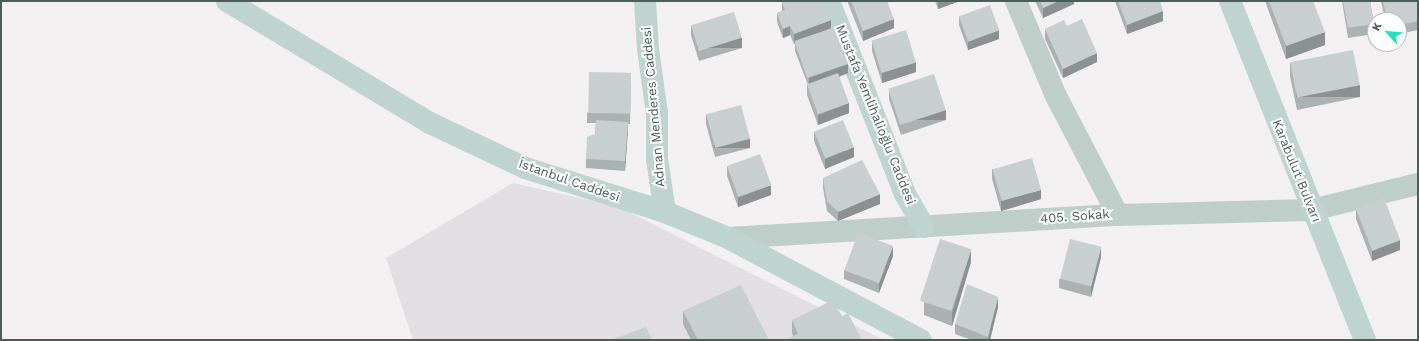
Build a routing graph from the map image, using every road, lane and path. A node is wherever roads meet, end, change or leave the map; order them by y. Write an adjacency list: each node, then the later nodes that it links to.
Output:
1 (227, 1): 8 (street, İstanbul Caddesi)
2 (645, 1): 8 (street, Adnan Menderes Caddesi)
3 (829, 1): 10 (street, Mustafa Yemlihalioğlu Caddesi)
4 (1016, 1): 9 (street)
5 (1230, 1): 7 (street, Karabulut Bulvarı)
6 (1418, 184): 7 (street, 405. Sokak)
7 (1312, 210): 9 (street, 405. Sokak); 13 (street, Karabulut Bulvarı)
8 (665, 212): 11 (street, İstanbul Caddesi)
9 (1118, 215): 10 (street, 405. Sokak)
10 (924, 227): 11 (street, 405. Sokak)
11 (728, 238): 12 (street, İstanbul Caddesi)
12 (921, 340)
13 (1365, 340)

